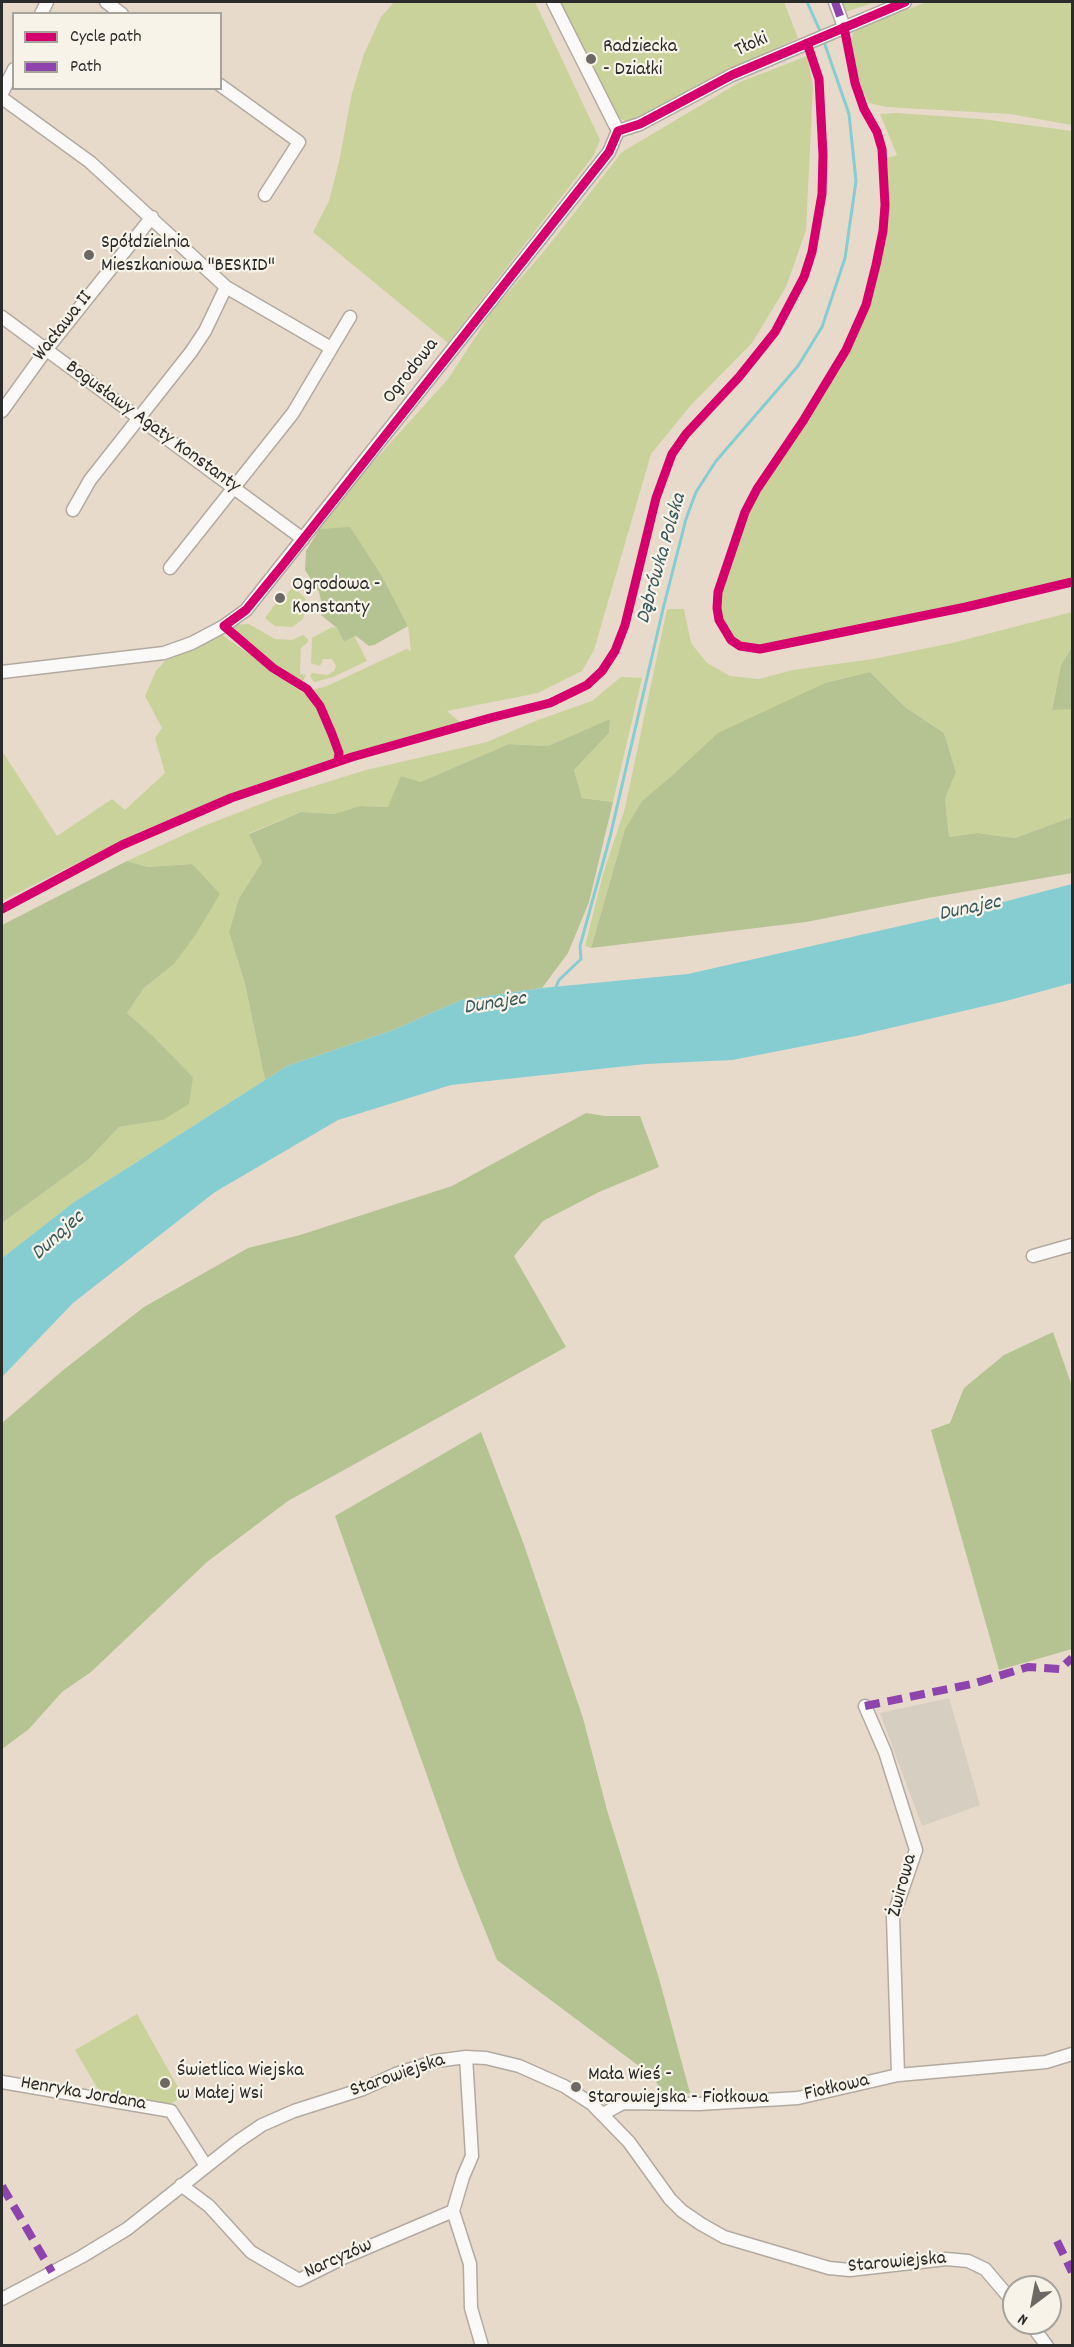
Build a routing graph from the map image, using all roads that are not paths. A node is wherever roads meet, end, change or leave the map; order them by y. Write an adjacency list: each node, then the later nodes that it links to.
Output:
1 (105, 2): 5 (street)
2 (553, 2): 11 (street)
3 (835, 2): 6 (street)
4 (904, 2): 6 (street, Tłoki)
5 (119, 12)
6 (839, 29): 11 (street, Tłoki)
7 (12, 73): 9 (street)
8 (222, 86): 12 (street)
9 (2, 93)
10 (2, 98): 13 (street)
11 (618, 131): 23 (street, Ogrodowa)
12 (265, 195)
13 (152, 217): 14 (street); 18 (street, Wacława II)
14 (226, 287): 17 (street); 20 (street)
15 (2, 317): 18 (street, Bogusławy Agaty Konstanty)
16 (350, 317): 17 (street)
17 (331, 348): 21 (street)
18 (46, 350): 19 (street, Wacława II); 20 (street, Bogusławy Agaty Konstanty)
19 (2, 411)
20 (139, 418): 21 (street, Bogusławy Agaty Konstanty); 22 (street)
21 (232, 487): 23 (street, Bogusławy Agaty Konstanty); 24 (street)
22 (73, 510)
23 (303, 539): 25 (street, Ogrodowa)
24 (170, 568)
25 (2, 672)
26 (1072, 1245): 27 (street)
27 (1033, 1256)
28 (866, 1706): 31 (street, Żwirowa)
29 (1072, 2054): 31 (street, Fiołkowa)
30 (466, 2057): 33 (street, Starowiejska); 34 (street, Starowiejska); 36 (street)
31 (898, 2075): 33 (street, Fiołkowa)
32 (2, 2082): 34 (street, Henryka Jordana)
33 (603, 2114): 37 (street, Starowiejska)
34 (206, 2166): 35 (street, Starowiejska)
35 (182, 2186): 36 (street, Narcyzów); 38 (street, Starowiejska)
36 (453, 2211): 39 (street)
37 (1002, 2289)
38 (2, 2299)
39 (482, 2346)

